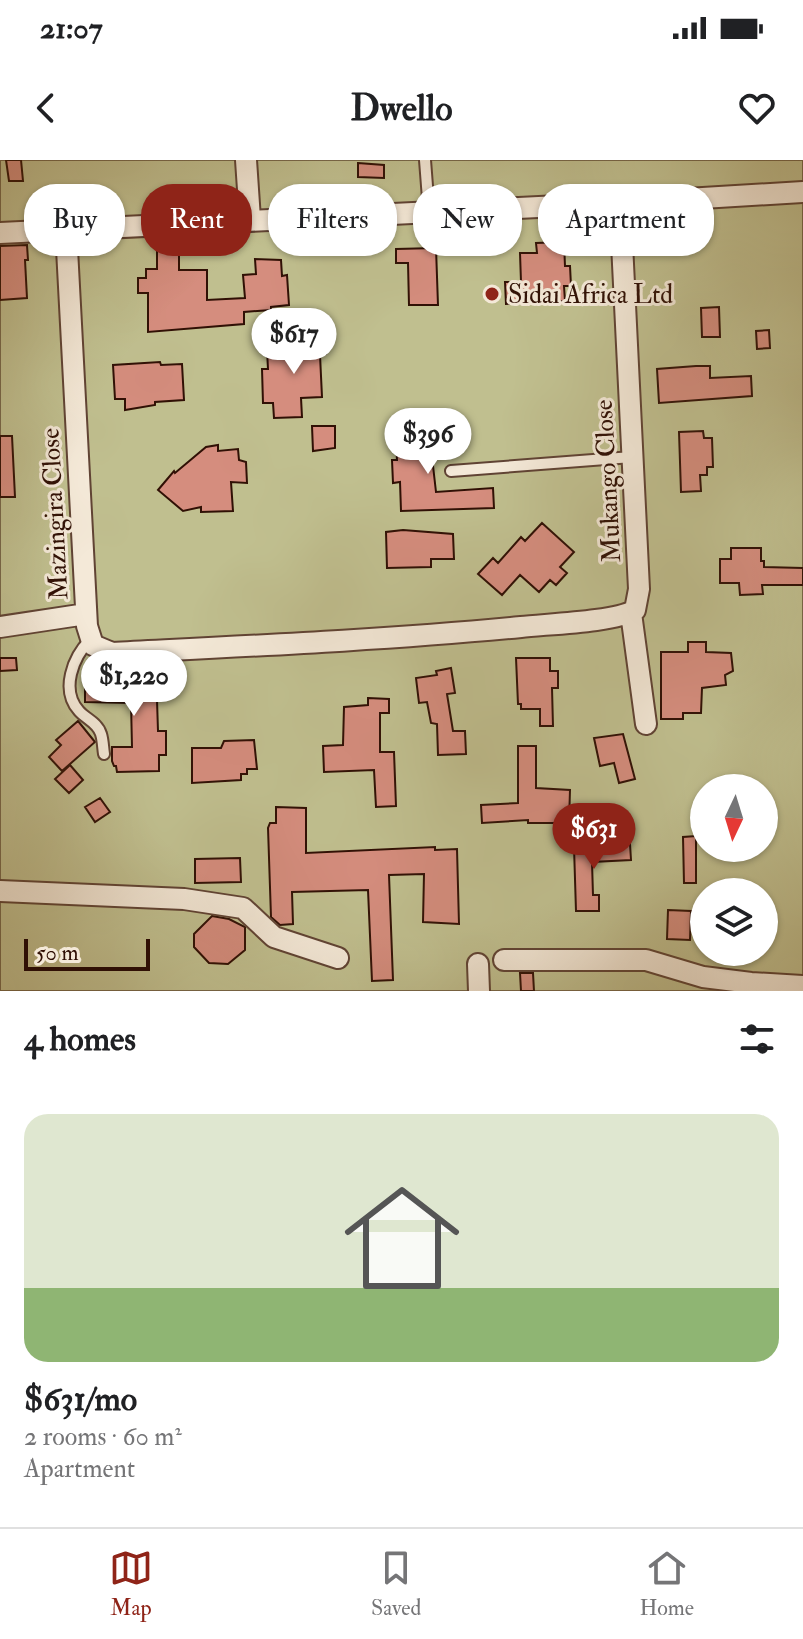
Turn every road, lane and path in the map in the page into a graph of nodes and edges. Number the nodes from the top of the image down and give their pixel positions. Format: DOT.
graph roads {
  1 [pos="246,160"];
  2 [pos="425,160"];
  3 [pos="248,184"];
  4 [pos="427,184"];
  5 [pos="803,192"];
  6 [pos="714,197"];
  7 [pos="413,213"];
  8 [pos="252,219"];
  9 [pos="24,232"];
  10 [pos="0,233"];
  11 [pos="67,256"];
  12 [pos="623,256"];
  13 [pos="632,457"];
  14 [pos="451,471"];
  15 [pos="631,613"];
  16 [pos="86,614"];
  17 [pos="0,627"];
  18 [pos="90,640"];
  19 [pos="646,724"];
  20 [pos="104,754"];
  21 [pos="0,891"];
  22 [pos="338,958"];
  23 [pos="504,960"];
  24 [pos="478,964"];
  25 [pos="803,986"];
  26 [pos="479,991"];
  1 -- 3 [label="street"];
  2 -- 4 [label="lane"];
  5 -- 6 [label="street"];
  7 -- 8 [label="street"];
  9 -- 10 [label="street"];
  11 -- 16 [label="street, Mazingira Close"];
  12 -- 13 [label="street, Mukango Close"];
  13 -- 14 [label="lane"];
  13 -- 15 [label="street, Mukango Close"];
  15 -- 18 [label="street"];
  15 -- 19 [label="street, Mukango Close"];
  16 -- 17 [label="street"];
  16 -- 18 [label="street, Mazingira Close"];
  18 -- 20 [label="lane"];
  21 -- 22 [label="street"];
  23 -- 25 [label="street"];
  24 -- 26 [label="street"];
}
